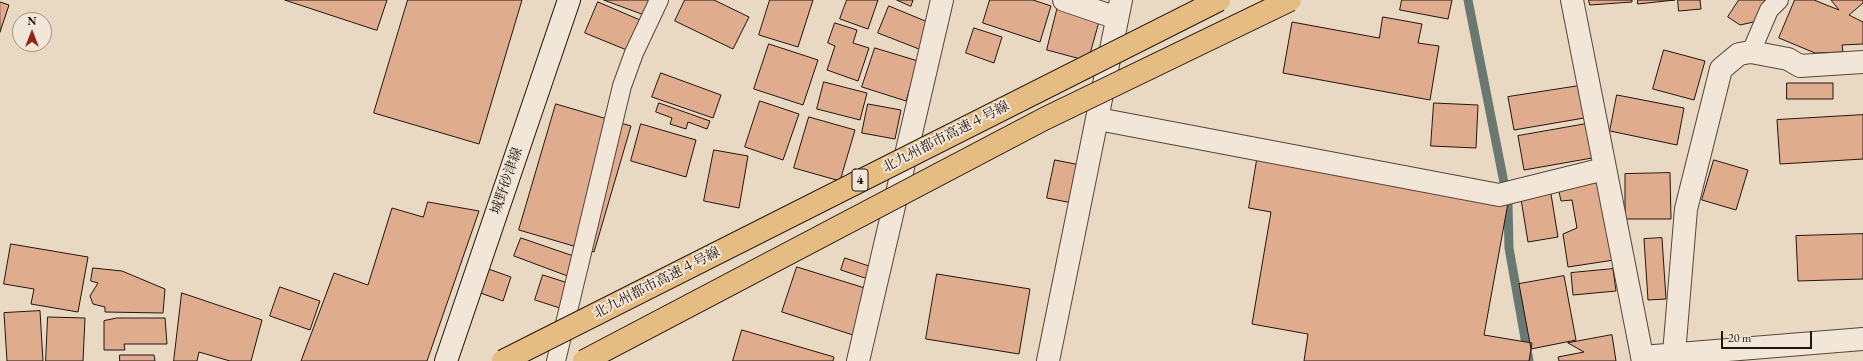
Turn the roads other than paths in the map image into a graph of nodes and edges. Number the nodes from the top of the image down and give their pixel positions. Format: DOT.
graph roads {
  1 [pos="569,0"];
  2 [pos="659,0"];
  3 [pos="942,0"];
  4 [pos="1064,0"];
  5 [pos="1218,0"];
  6 [pos="1290,0"];
  7 [pos="1572,0"];
  8 [pos="1779,0"];
  9 [pos="1119,9"];
  10 [pos="1751,52"];
  11 [pos="1863,62"];
  12 [pos="1098,119"];
  13 [pos="1604,169"];
  14 [pos="1863,339"];
  15 [pos="1674,354"];
  16 [pos="1642,359"];
  17 [pos="446,361"];
  18 [pos="503,361"];
  19 [pos="556,361"];
  20 [pos="584,361"];
  21 [pos="858,361"];
  22 [pos="1048,361"];
  1 -- 17 [label="street, 城野砂津線"];
  2 -- 19 [label="lane"];
  3 -- 21 [label="street"];
  4 -- 9 [label="street"];
  5 -- 18 [label="highway, 北九州都市高速４号線 / 4, bridge"];
  6 -- 20 [label="highway, 北九州都市高速４号線 / 4, bridge"];
  7 -- 13 [label="street"];
  8 -- 10 [label="lane"];
  9 -- 12 [label="street"];
  10 -- 11 [label="street"];
  10 -- 15 [label="street"];
  12 -- 13 [label="street"];
  12 -- 22 [label="street"];
  13 -- 16 [label="street"];
  14 -- 15 [label="street"];
  15 -- 16 [label="street"];
}
